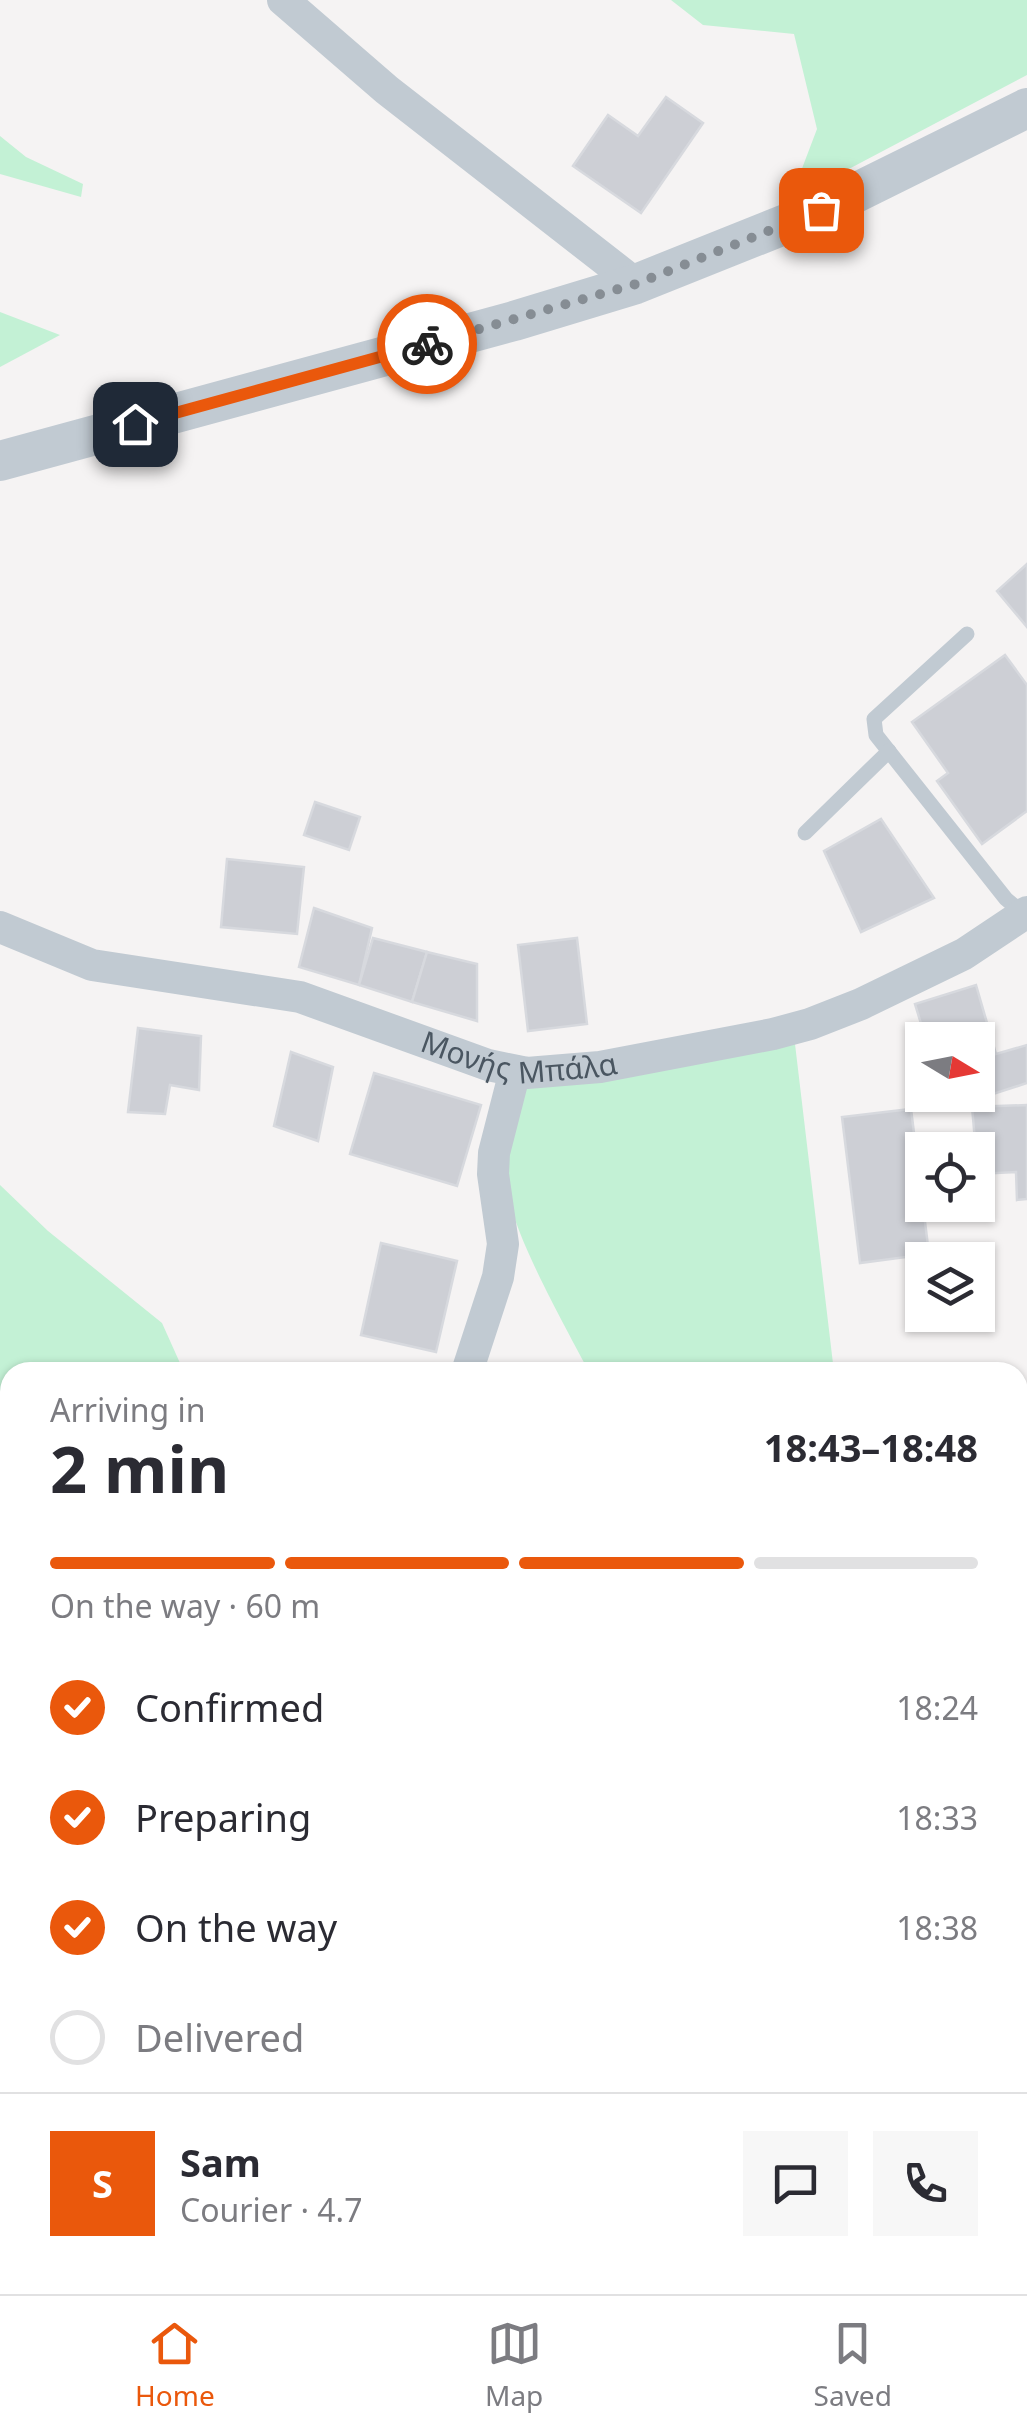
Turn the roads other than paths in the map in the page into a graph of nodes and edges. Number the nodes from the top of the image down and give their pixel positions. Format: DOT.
graph roads {
  1 [pos="283,0"];
  2 [pos="1027,108"];
  3 [pos="636,284"];
  4 [pos="0,462"];
  5 [pos="967,634"];
  6 [pos="888,752"];
  7 [pos="805,833"];
  8 [pos="1025,913"];
  9 [pos="0,927"];
  10 [pos="515,1072"];
  11 [pos="470,1362"];
  1 -- 3 [label="street"];
  2 -- 3 [label="street"];
  3 -- 4 [label="street"];
  5 -- 6 [label="lane"];
  6 -- 7 [label="lane"];
  6 -- 8 [label="lane"];
  8 -- 10 [label="street, Μονής Μπάλα"];
  9 -- 10 [label="street, Μονής Μπάλα"];
  10 -- 11 [label="street"];
}
